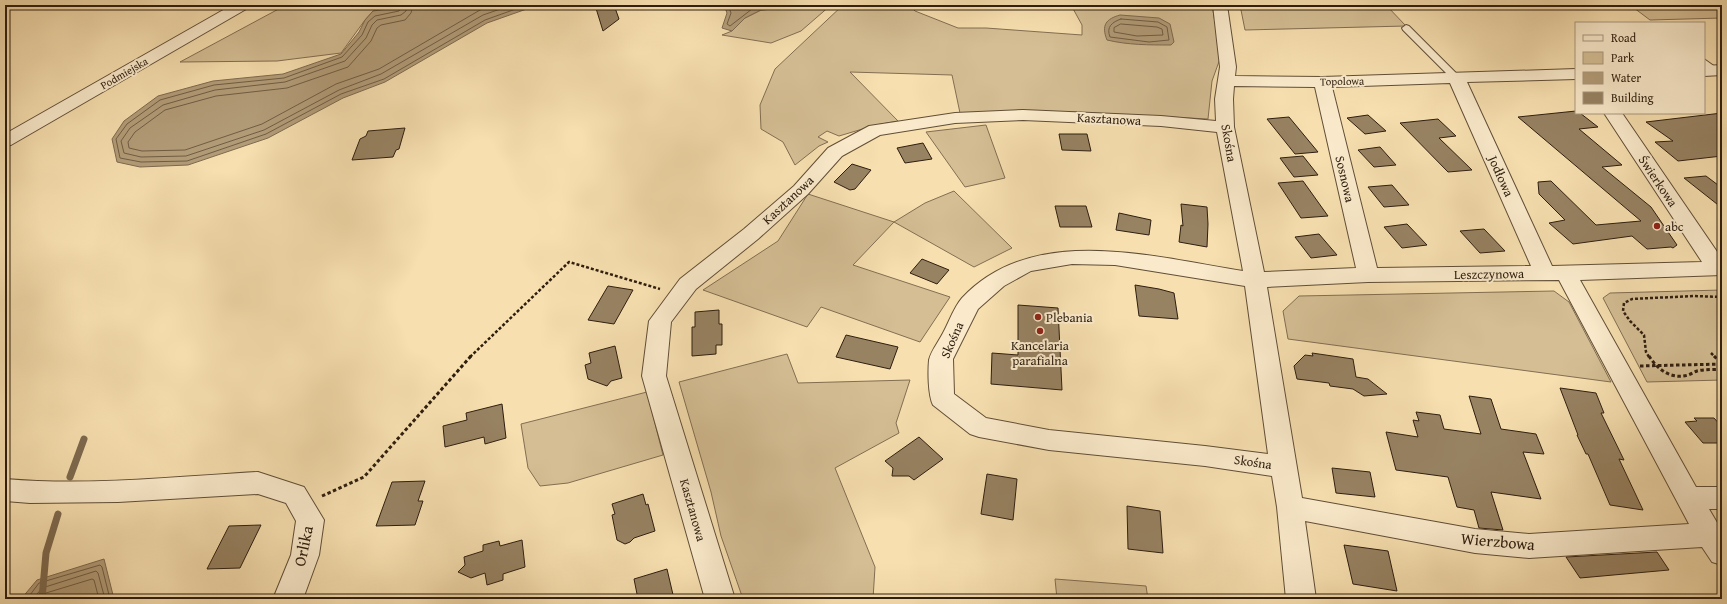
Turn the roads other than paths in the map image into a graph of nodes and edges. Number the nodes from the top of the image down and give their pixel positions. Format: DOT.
graph roads {
  1 [pos="243,5"];
  2 [pos="1220,5"];
  3 [pos="1406,28"];
  4 [pos="1575,74"];
  5 [pos="1458,79"];
  6 [pos="1227,81"];
  7 [pos="1322,82"];
  8 [pos="1614,114"];
  9 [pos="1226,128"];
  10 [pos="5,141"];
  11 [pos="1719,268"];
  12 [pos="1556,273"];
  13 [pos="1368,275"];
  14 [pos="1255,280"];
  15 [pos="1283,466"];
  16 [pos="5,490"];
  17 [pos="1689,498"];
  18 [pos="1722,498"];
  19 [pos="1290,507"];
  20 [pos="1715,544"];
  21 [pos="288,599"];
  22 [pos="720,599"];
  23 [pos="1302,599"];
  1 -- 10 [label="street, Podmiejska"];
  2 -- 6 [label="street, Skośna"];
  3 -- 5 [label="lane"];
  4 -- 5 [label="street, Topolowa"];
  5 -- 7 [label="street, Topolowa"];
  5 -- 12 [label="street, Jodłowa"];
  6 -- 7 [label="street, Topolowa"];
  6 -- 9 [label="street, Skośna"];
  7 -- 13 [label="street, Sosnowa"];
  8 -- 11 [label="street, Świerkowa"];
  9 -- 14 [label="street, Skośna"];
  9 -- 22 [label="street, Kasztanowa"];
  11 -- 12 [label="street, Leszczynowa"];
  12 -- 13 [label="street, Leszczynowa"];
  12 -- 17 [label="street, Wierzbowa"];
  13 -- 14 [label="street, Leszczynowa"];
  14 -- 15 [label="street, Skośna"];
  14 -- 15 [label="street, Skośna"];
  15 -- 19 [label="street, Skośna"];
  16 -- 21 [label="street, Orlika"];
  17 -- 18 [label="street"];
  17 -- 20 [label="street, Wierzbowa"];
  19 -- 20 [label="street, Wierzbowa"];
  19 -- 23 [label="street, Skośna"];
}
